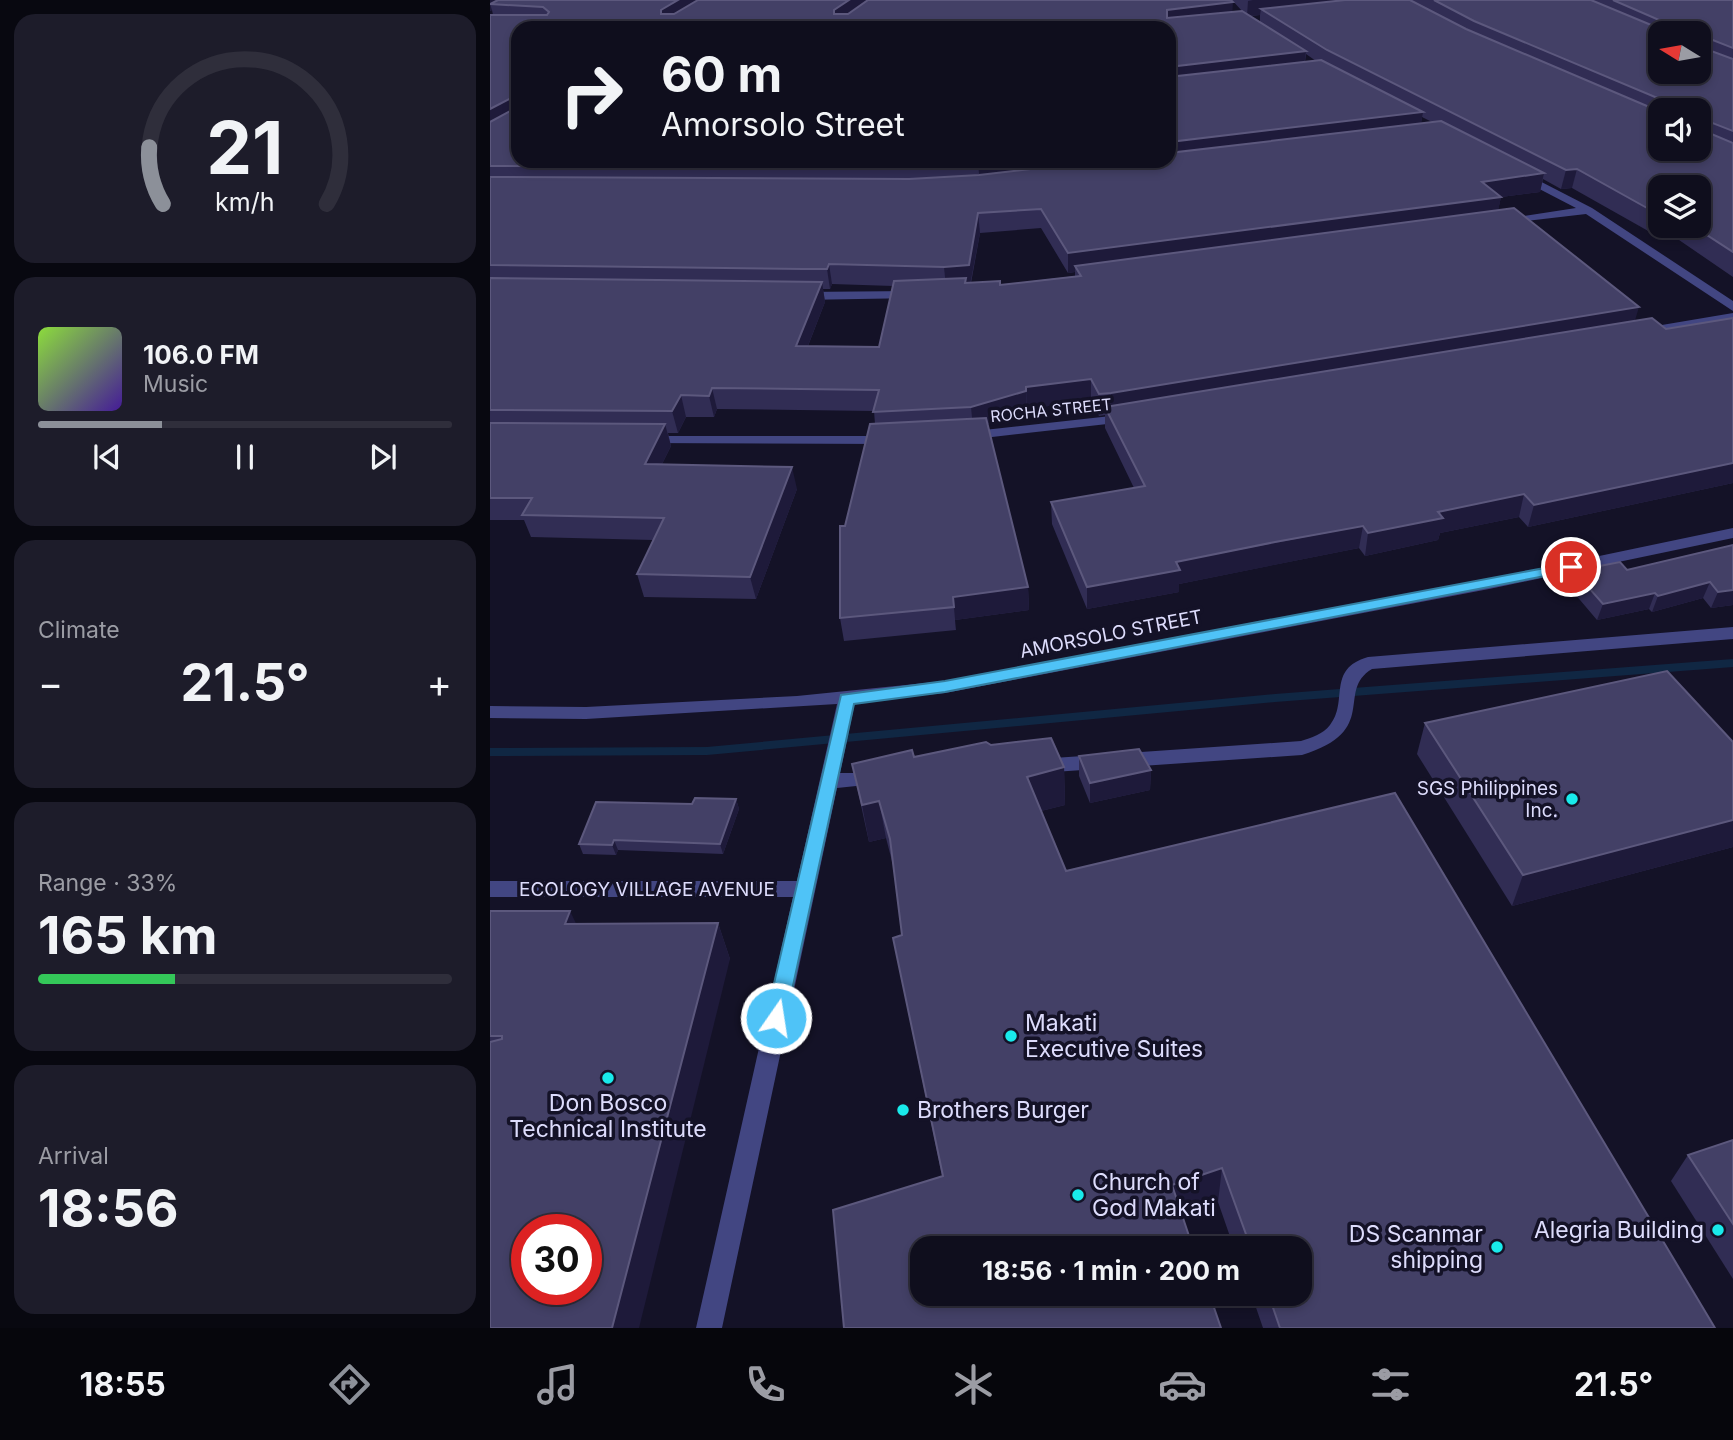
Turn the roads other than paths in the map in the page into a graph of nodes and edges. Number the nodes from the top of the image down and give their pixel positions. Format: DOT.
graph roads {
  1 [pos="1508,168"];
  2 [pos="1588,210"];
  3 [pos="1493,223"];
  4 [pos="922,295"];
  5 [pos="793,296"];
  6 [pos="1733,307"];
  7 [pos="1733,317"];
  8 [pos="1623,336"];
  9 [pos="1149,415"];
  10 [pos="946,437"];
  11 [pos="906,439"];
  12 [pos="626,440"];
  13 [pos="1733,533"];
  14 [pos="1733,633"];
  15 [pos="847,699"];
  16 [pos="490,712"];
  17 [pos="1025,767"];
  18 [pos="900,776"];
  19 [pos="828,781"];
  20 [pos="490,889"];
  21 [pos="804,889"];
  22 [pos="709,1328"];
  1 -- 2 [label="street"];
  2 -- 3 [label="street"];
  2 -- 6 [label="street"];
  4 -- 5 [label="street"];
  7 -- 8 [label="street"];
  9 -- 10 [label="street, ROCHA STREET"];
  11 -- 12 [label="street"];
  13 -- 15 [label="street, AMORSOLO STREET"];
  14 -- 17 [label="street"];
  15 -- 16 [label="street, AMORSOLO STREET"];
  15 -- 19 [label="street"];
  18 -- 19 [label="street"];
  19 -- 21 [label="street"];
  20 -- 21 [label="street, ECOLOGY VILLAGE AVENUE"];
  21 -- 22 [label="street"];
}
